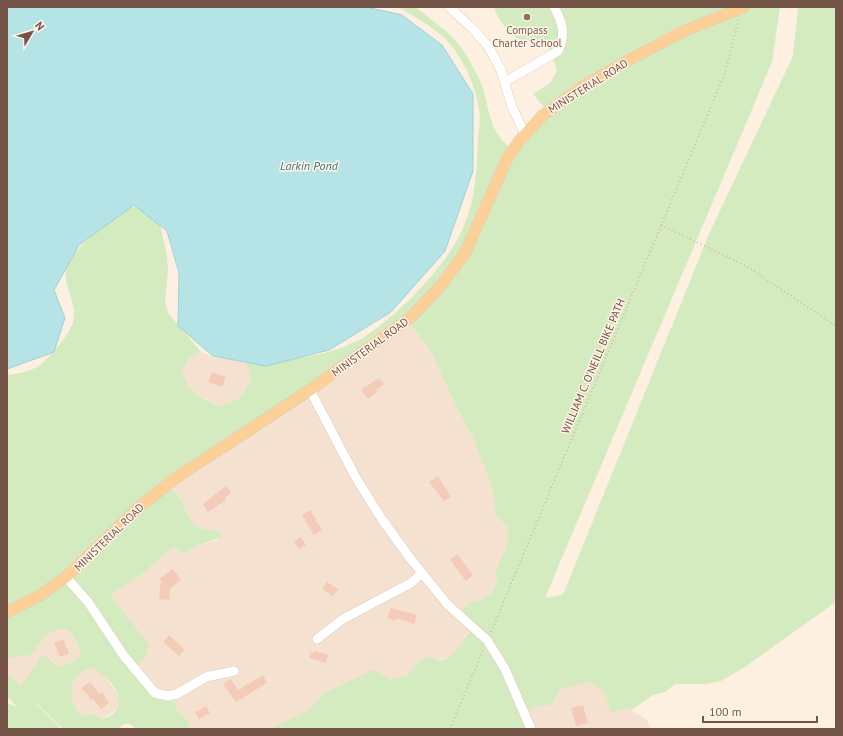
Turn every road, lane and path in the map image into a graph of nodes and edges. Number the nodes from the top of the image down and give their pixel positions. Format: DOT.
graph roads {
  1 [pos="449,7"];
  2 [pos="554,7"];
  3 [pos="743,7"];
  4 [pos="505,82"];
  5 [pos="525,134"];
  6 [pos="660,225"];
  7 [pos="836,326"];
  8 [pos="310,390"];
  9 [pos="422,573"];
  10 [pos="66,577"];
  11 [pos="7,612"];
  12 [pos="317,639"];
  13 [pos="487,640"];
  14 [pos="234,671"];
  15 [pos="450,729"];
  16 [pos="532,729"];
  1 -- 4 [label="street"];
  2 -- 4 [label="street"];
  3 -- 5 [label="main road, MINISTERIAL ROAD"];
  3 -- 6 [label="path, WILLIAM C. O'NEILL BIKE PATH"];
  4 -- 5 [label="street"];
  5 -- 8 [label="main road, MINISTERIAL ROAD"];
  6 -- 7 [label="path"];
  6 -- 13 [label="path, WILLIAM C. O'NEILL BIKE PATH"];
  8 -- 9 [label="street"];
  8 -- 10 [label="main road, MINISTERIAL ROAD"];
  9 -- 12 [label="street"];
  9 -- 13 [label="street"];
  10 -- 11 [label="main road, MINISTERIAL ROAD"];
  10 -- 14 [label="street"];
  13 -- 15 [label="path, WILLIAM C. O'NEILL BIKE PATH"];
  13 -- 16 [label="street"];
}
